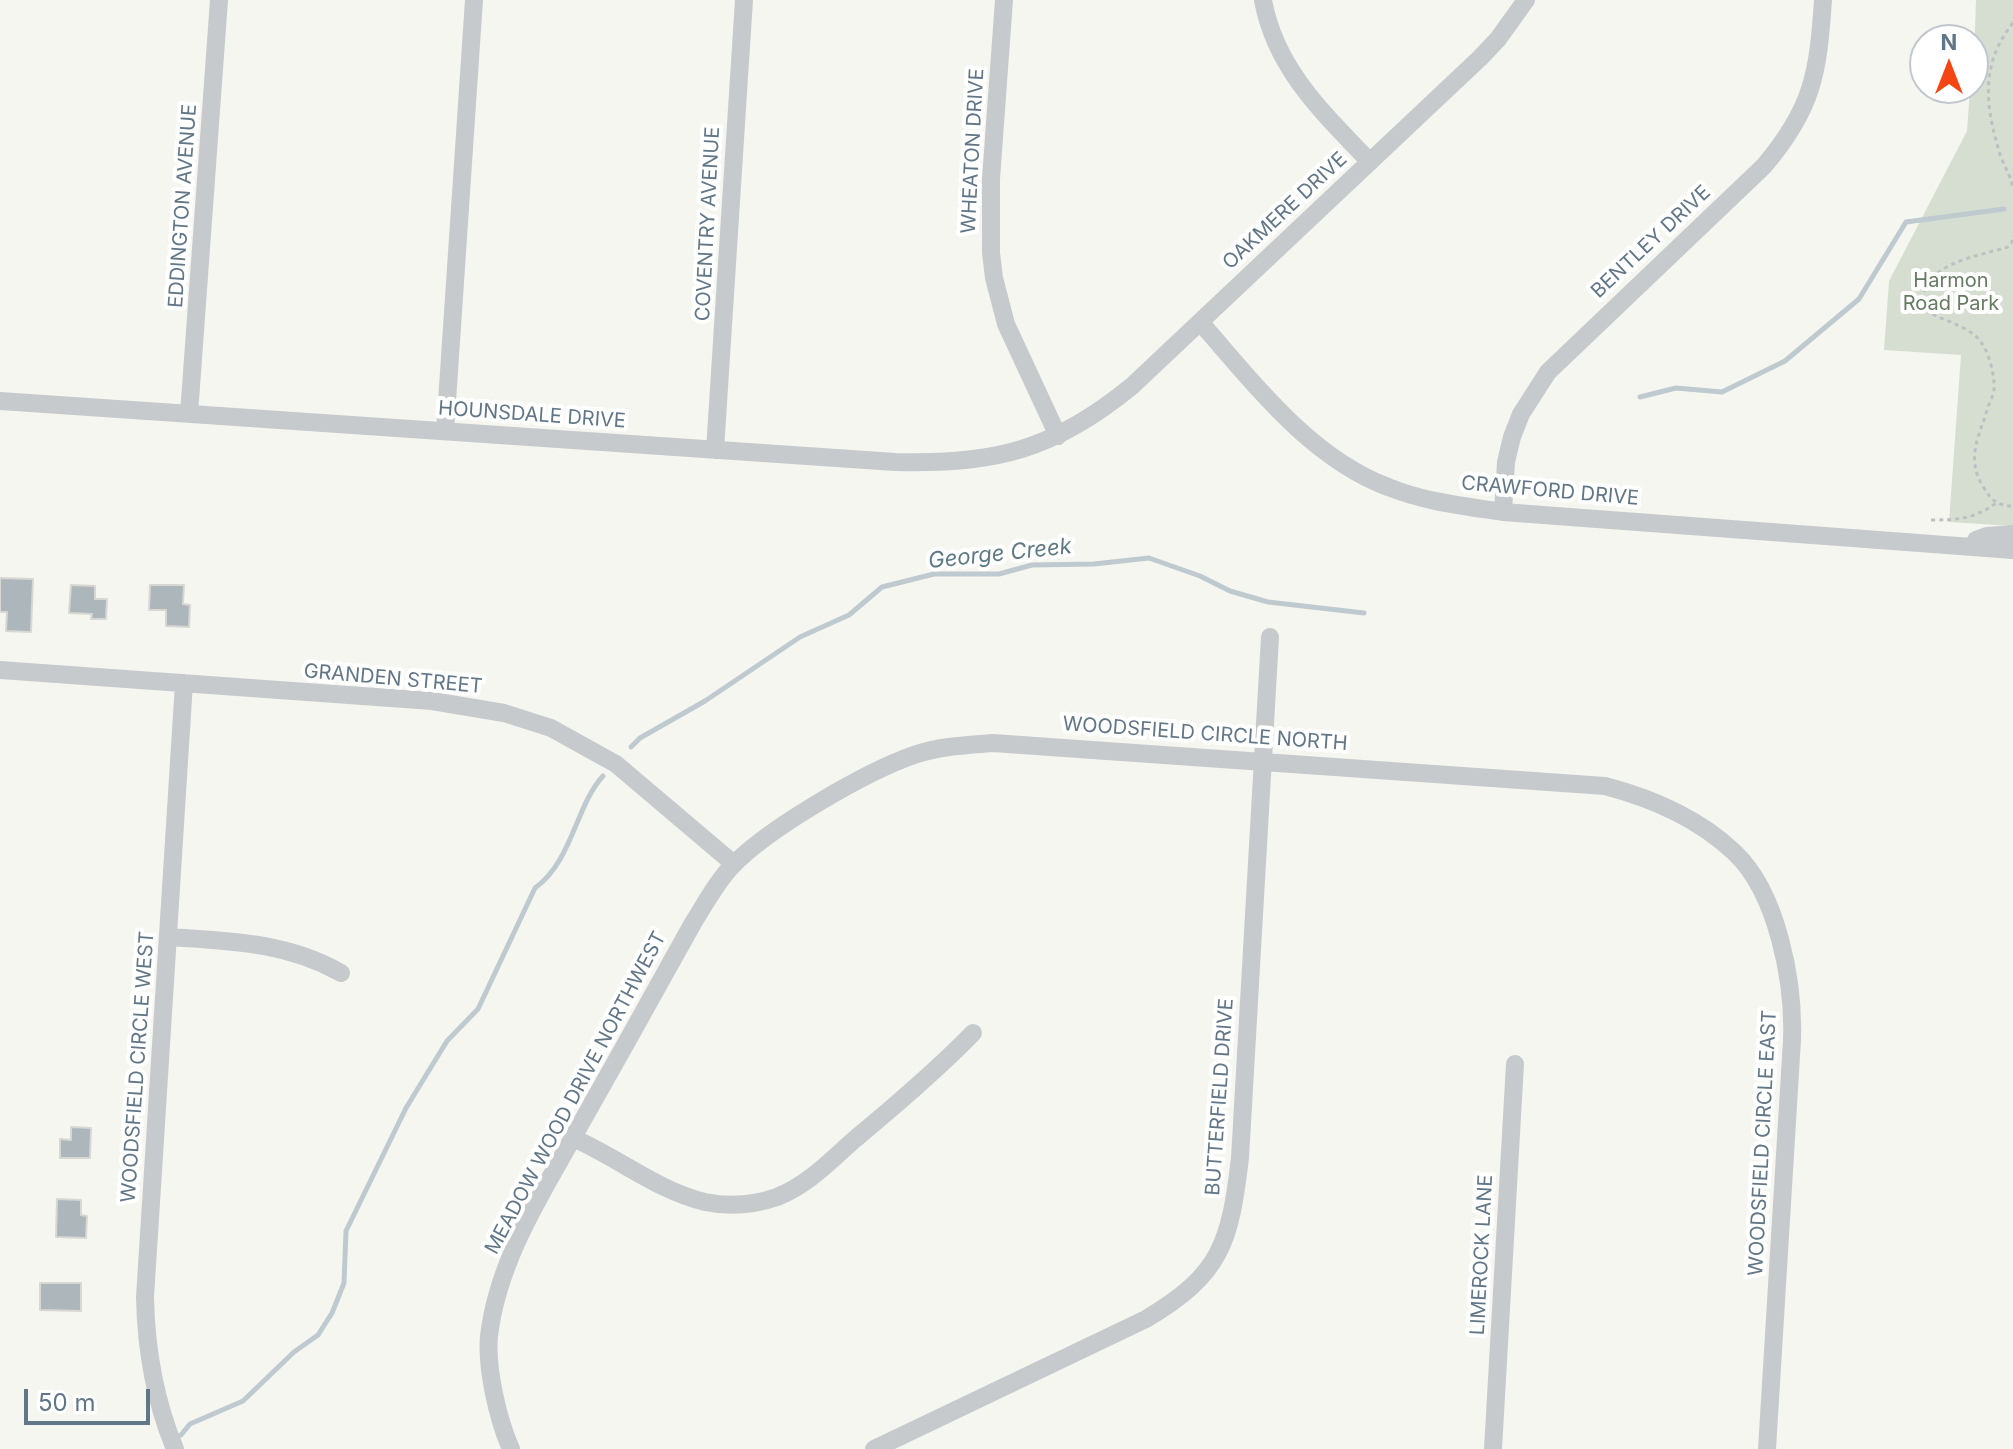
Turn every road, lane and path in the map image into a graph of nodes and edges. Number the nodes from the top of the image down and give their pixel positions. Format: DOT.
graph roads {
  1 [pos="219,0"];
  2 [pos="474,0"];
  3 [pos="744,0"];
  4 [pos="1004,0"];
  5 [pos="1263,0"];
  6 [pos="1526,0"];
  7 [pos="1823,0"];
  8 [pos="2013,23"];
  9 [pos="1370,162"];
  10 [pos="2011,173"];
  11 [pos="2013,189"];
  12 [pos="2013,240"];
  13 [pos="1200,322"];
  14 [pos="0,401"];
  15 [pos="189,414"];
  16 [pos="445,431"];
  17 [pos="1058,436"];
  18 [pos="715,450"];
  19 [pos="1996,503"];
  20 [pos="2013,506"];
  21 [pos="1503,512"];
  22 [pos="1931,520"];
  23 [pos="2013,534"];
  24 [pos="1962,545"];
  25 [pos="2013,550"];
  26 [pos="1270,637"];
  27 [pos="0,670"];
  28 [pos="184,683"];
  29 [pos="1265,760"];
  30 [pos="1696,824"];
  31 [pos="734,864"];
  32 [pos="169,937"];
  33 [pos="341,973"];
  34 [pos="973,1033"];
  35 [pos="1515,1064"];
  36 [pos="573,1138"];
  37 [pos="175,1449"];
  38 [pos="511,1449"];
  39 [pos="874,1449"];
  40 [pos="1493,1449"];
  41 [pos="1767,1449"];
  1 -- 15 [label="street, EDDINGTON AVENUE"];
  2 -- 16 [label="street"];
  3 -- 18 [label="street, COVENTRY AVENUE"];
  4 -- 17 [label="street, WHEATON DRIVE"];
  5 -- 9 [label="street"];
  6 -- 9 [label="street, OAKMERE DRIVE"];
  7 -- 21 [label="street, BENTLEY DRIVE"];
  8 -- 10 [label="path"];
  9 -- 13 [label="street, OAKMERE DRIVE"];
  10 -- 11 [label="path"];
  12 -- 19 [label="path"];
  13 -- 17 [label="street, OAKMERE DRIVE"];
  13 -- 21 [label="street, CRAWFORD DRIVE"];
  14 -- 15 [label="street, HOUNSDALE DRIVE"];
  15 -- 16 [label="street, HOUNSDALE DRIVE"];
  16 -- 18 [label="street, HOUNSDALE DRIVE"];
  17 -- 18 [label="street, HOUNSDALE DRIVE"];
  19 -- 20 [label="path"];
  19 -- 22 [label="path"];
  21 -- 24 [label="street, CRAWFORD DRIVE"];
  23 -- 24 [label="street, CRAWFORD DRIVE"];
  24 -- 25 [label="street, CRAWFORD DRIVE"];
  26 -- 29 [label="street, BUTTERFIELD DRIVE"];
  27 -- 28 [label="street, GRANDEN STREET"];
  28 -- 31 [label="street, GRANDEN STREET"];
  28 -- 32 [label="street, WOODSFIELD CIRCLE WEST"];
  29 -- 30 [label="street, WOODSFIELD CIRCLE NORTH"];
  29 -- 31 [label="street, WOODSFIELD CIRCLE NORTH"];
  29 -- 39 [label="street, BUTTERFIELD DRIVE"];
  30 -- 41 [label="street, WOODSFIELD CIRCLE EAST"];
  31 -- 36 [label="street, MEADOW WOOD DRIVE NORTHWEST"];
  32 -- 33 [label="street"];
  32 -- 37 [label="street, WOODSFIELD CIRCLE WEST"];
  34 -- 36 [label="street"];
  35 -- 40 [label="street, LIMEROCK LANE"];
  36 -- 38 [label="street, MEADOW WOOD DRIVE NORTHWEST"];
}
